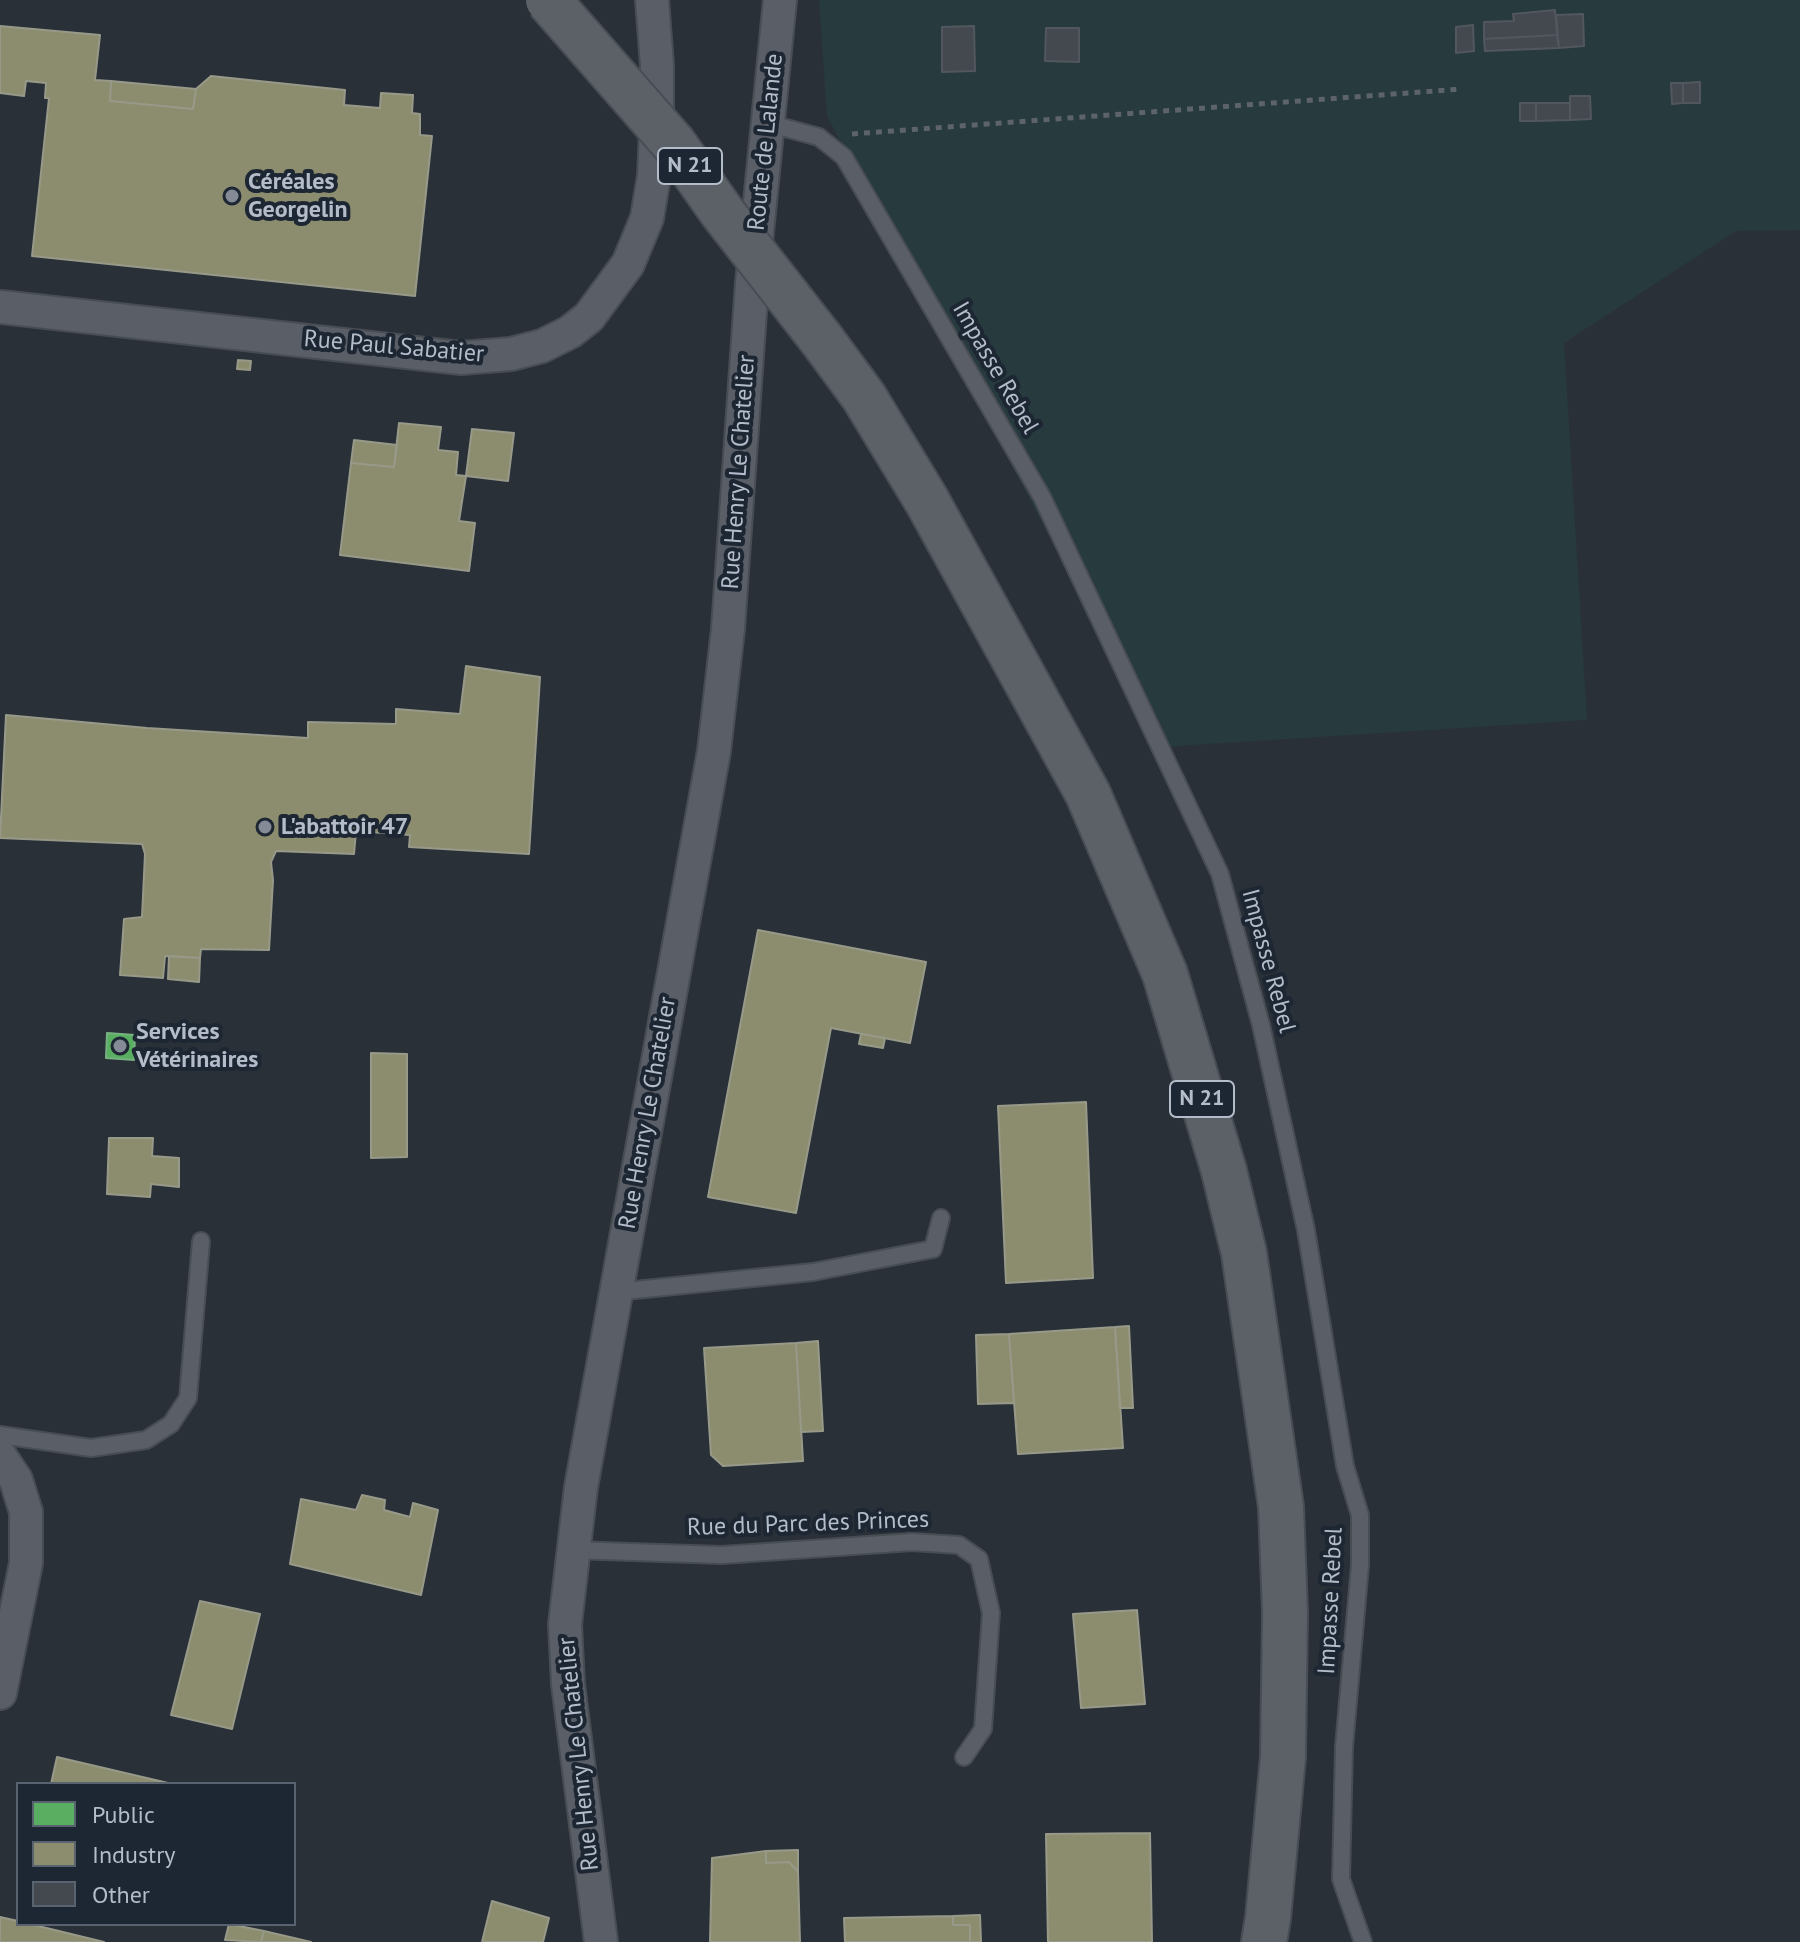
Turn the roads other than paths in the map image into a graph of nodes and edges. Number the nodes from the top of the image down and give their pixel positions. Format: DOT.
graph roads {
  1 [pos="548,0"];
  2 [pos="652,0"];
  3 [pos="780,0"];
  4 [pos="767,123"];
  5 [pos="752,283"];
  6 [pos="0,307"];
  7 [pos="941,1218"];
  8 [pos="201,1241"];
  9 [pos="615,1292"];
  10 [pos="0,1435"];
  11 [pos="0,1456"];
  12 [pos="572,1550"];
  13 [pos="0,1693"];
  14 [pos="964,1757"];
  15 [pos="601,1942"];
  16 [pos="1264,1942"];
  17 [pos="1363,1942"];
  1 -- 16 [label="main road, N 21, bridge"];
  2 -- 6 [label="street, Rue Paul Sabatier"];
  3 -- 4 [label="street, Route de Lalande"];
  4 -- 5 [label="street, Route de Lalande"];
  4 -- 17 [label="lane, Impasse Rebel"];
  5 -- 9 [label="street, Rue Henry Le Chatelier"];
  7 -- 9 [label="lane"];
  8 -- 10 [label="lane"];
  9 -- 12 [label="street, Rue Henry Le Chatelier"];
  11 -- 13 [label="street"];
  12 -- 14 [label="lane, Rue du Parc des Princes"];
  12 -- 15 [label="street, Rue Henry Le Chatelier"];
}
